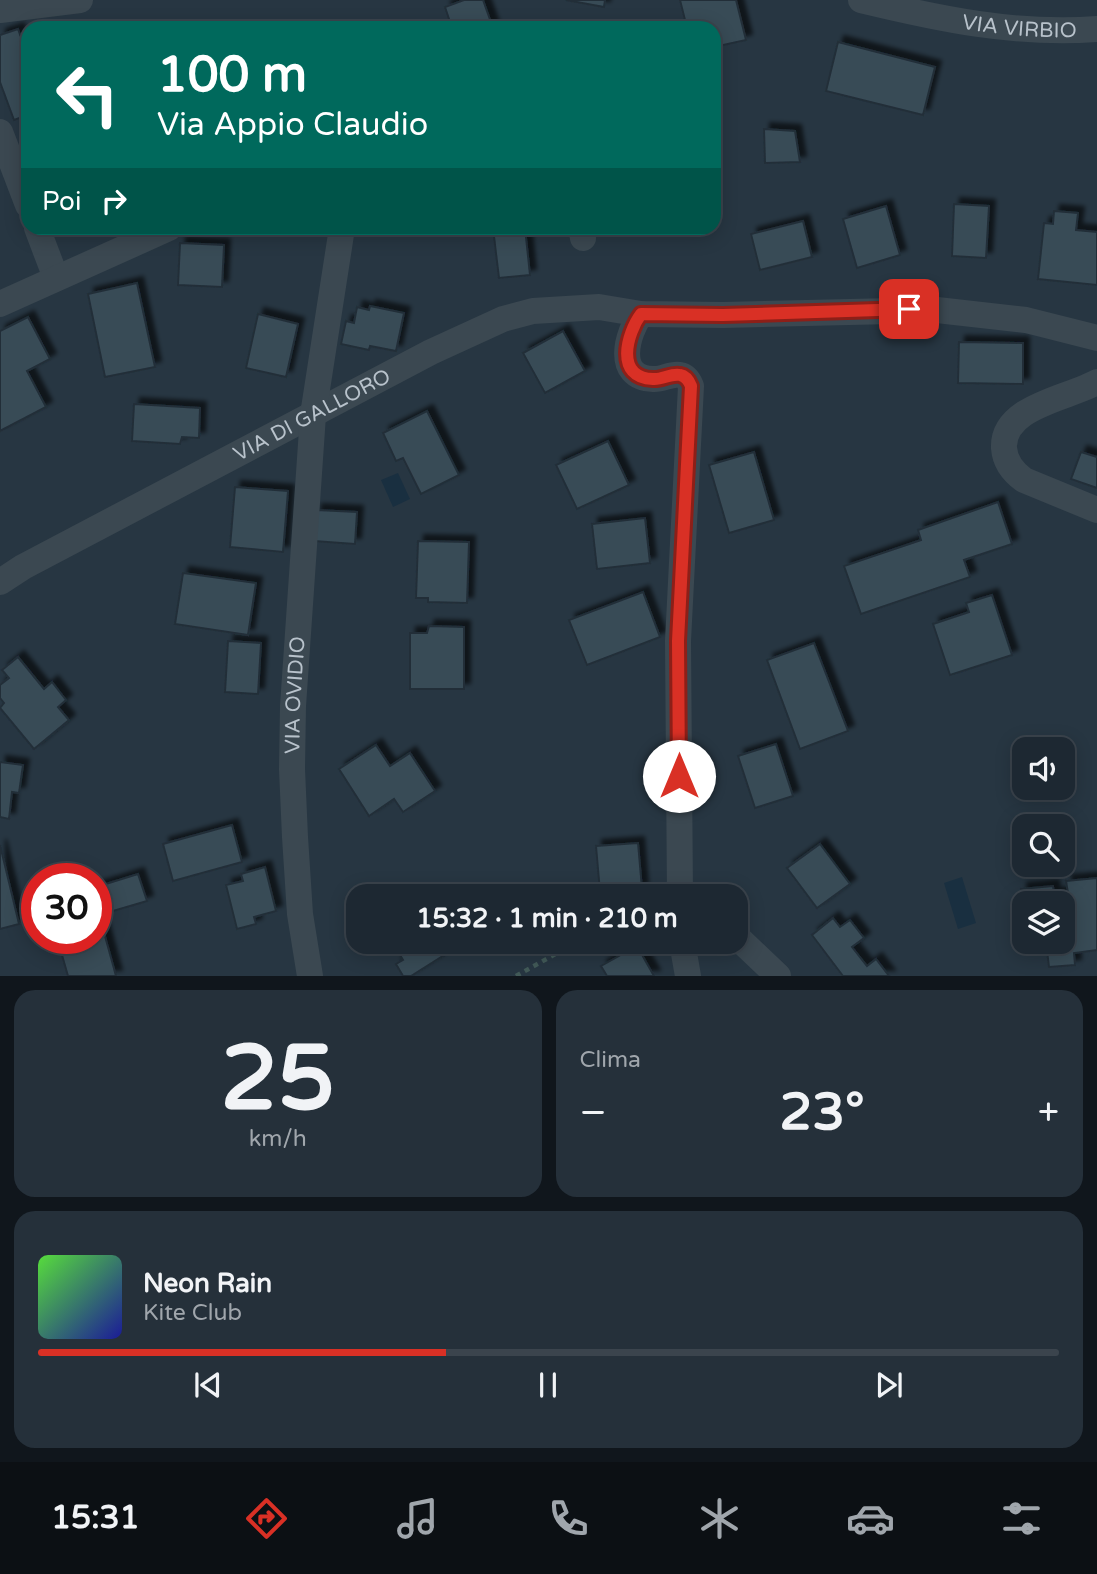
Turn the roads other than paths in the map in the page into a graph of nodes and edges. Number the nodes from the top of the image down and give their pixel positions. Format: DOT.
graph roads {
  1 [pos="80,0"];
  2 [pos="861,0"];
  3 [pos="0,10"];
  4 [pos="1097,29"];
  5 [pos="0,132"];
  6 [pos="21,187"];
  7 [pos="40,235"];
  8 [pos="153,235"];
  9 [pos="341,235"];
  10 [pos="56,278"];
  11 [pos="0,304"];
  12 [pos="641,314"];
  13 [pos="1097,338"];
  14 [pos="1097,382"];
  15 [pos="313,415"];
  16 [pos="1097,510"];
  17 [pos="0,582"];
  18 [pos="684,884"];
  19 [pos="748,947"];
  20 [pos="684,954"];
  21 [pos="310,975"];
  22 [pos="688,975"];
  23 [pos="778,975"];
  1 -- 3 [label="street"];
  2 -- 4 [label="street, VIA VIRBIO"];
  5 -- 6 [label="street"];
  7 -- 10 [label="street"];
  8 -- 10 [label="street"];
  9 -- 15 [label="street, VIA OVIDIO"];
  10 -- 11 [label="street"];
  12 -- 13 [label="street, VIA DI GALLORO"];
  12 -- 15 [label="street, VIA DI GALLORO"];
  12 -- 18 [label="street"];
  14 -- 16 [label="street"];
  15 -- 17 [label="street, VIA DI GALLORO"];
  15 -- 21 [label="street, VIA OVIDIO"];
  19 -- 23 [label="street"];
  20 -- 22 [label="street"];
}
